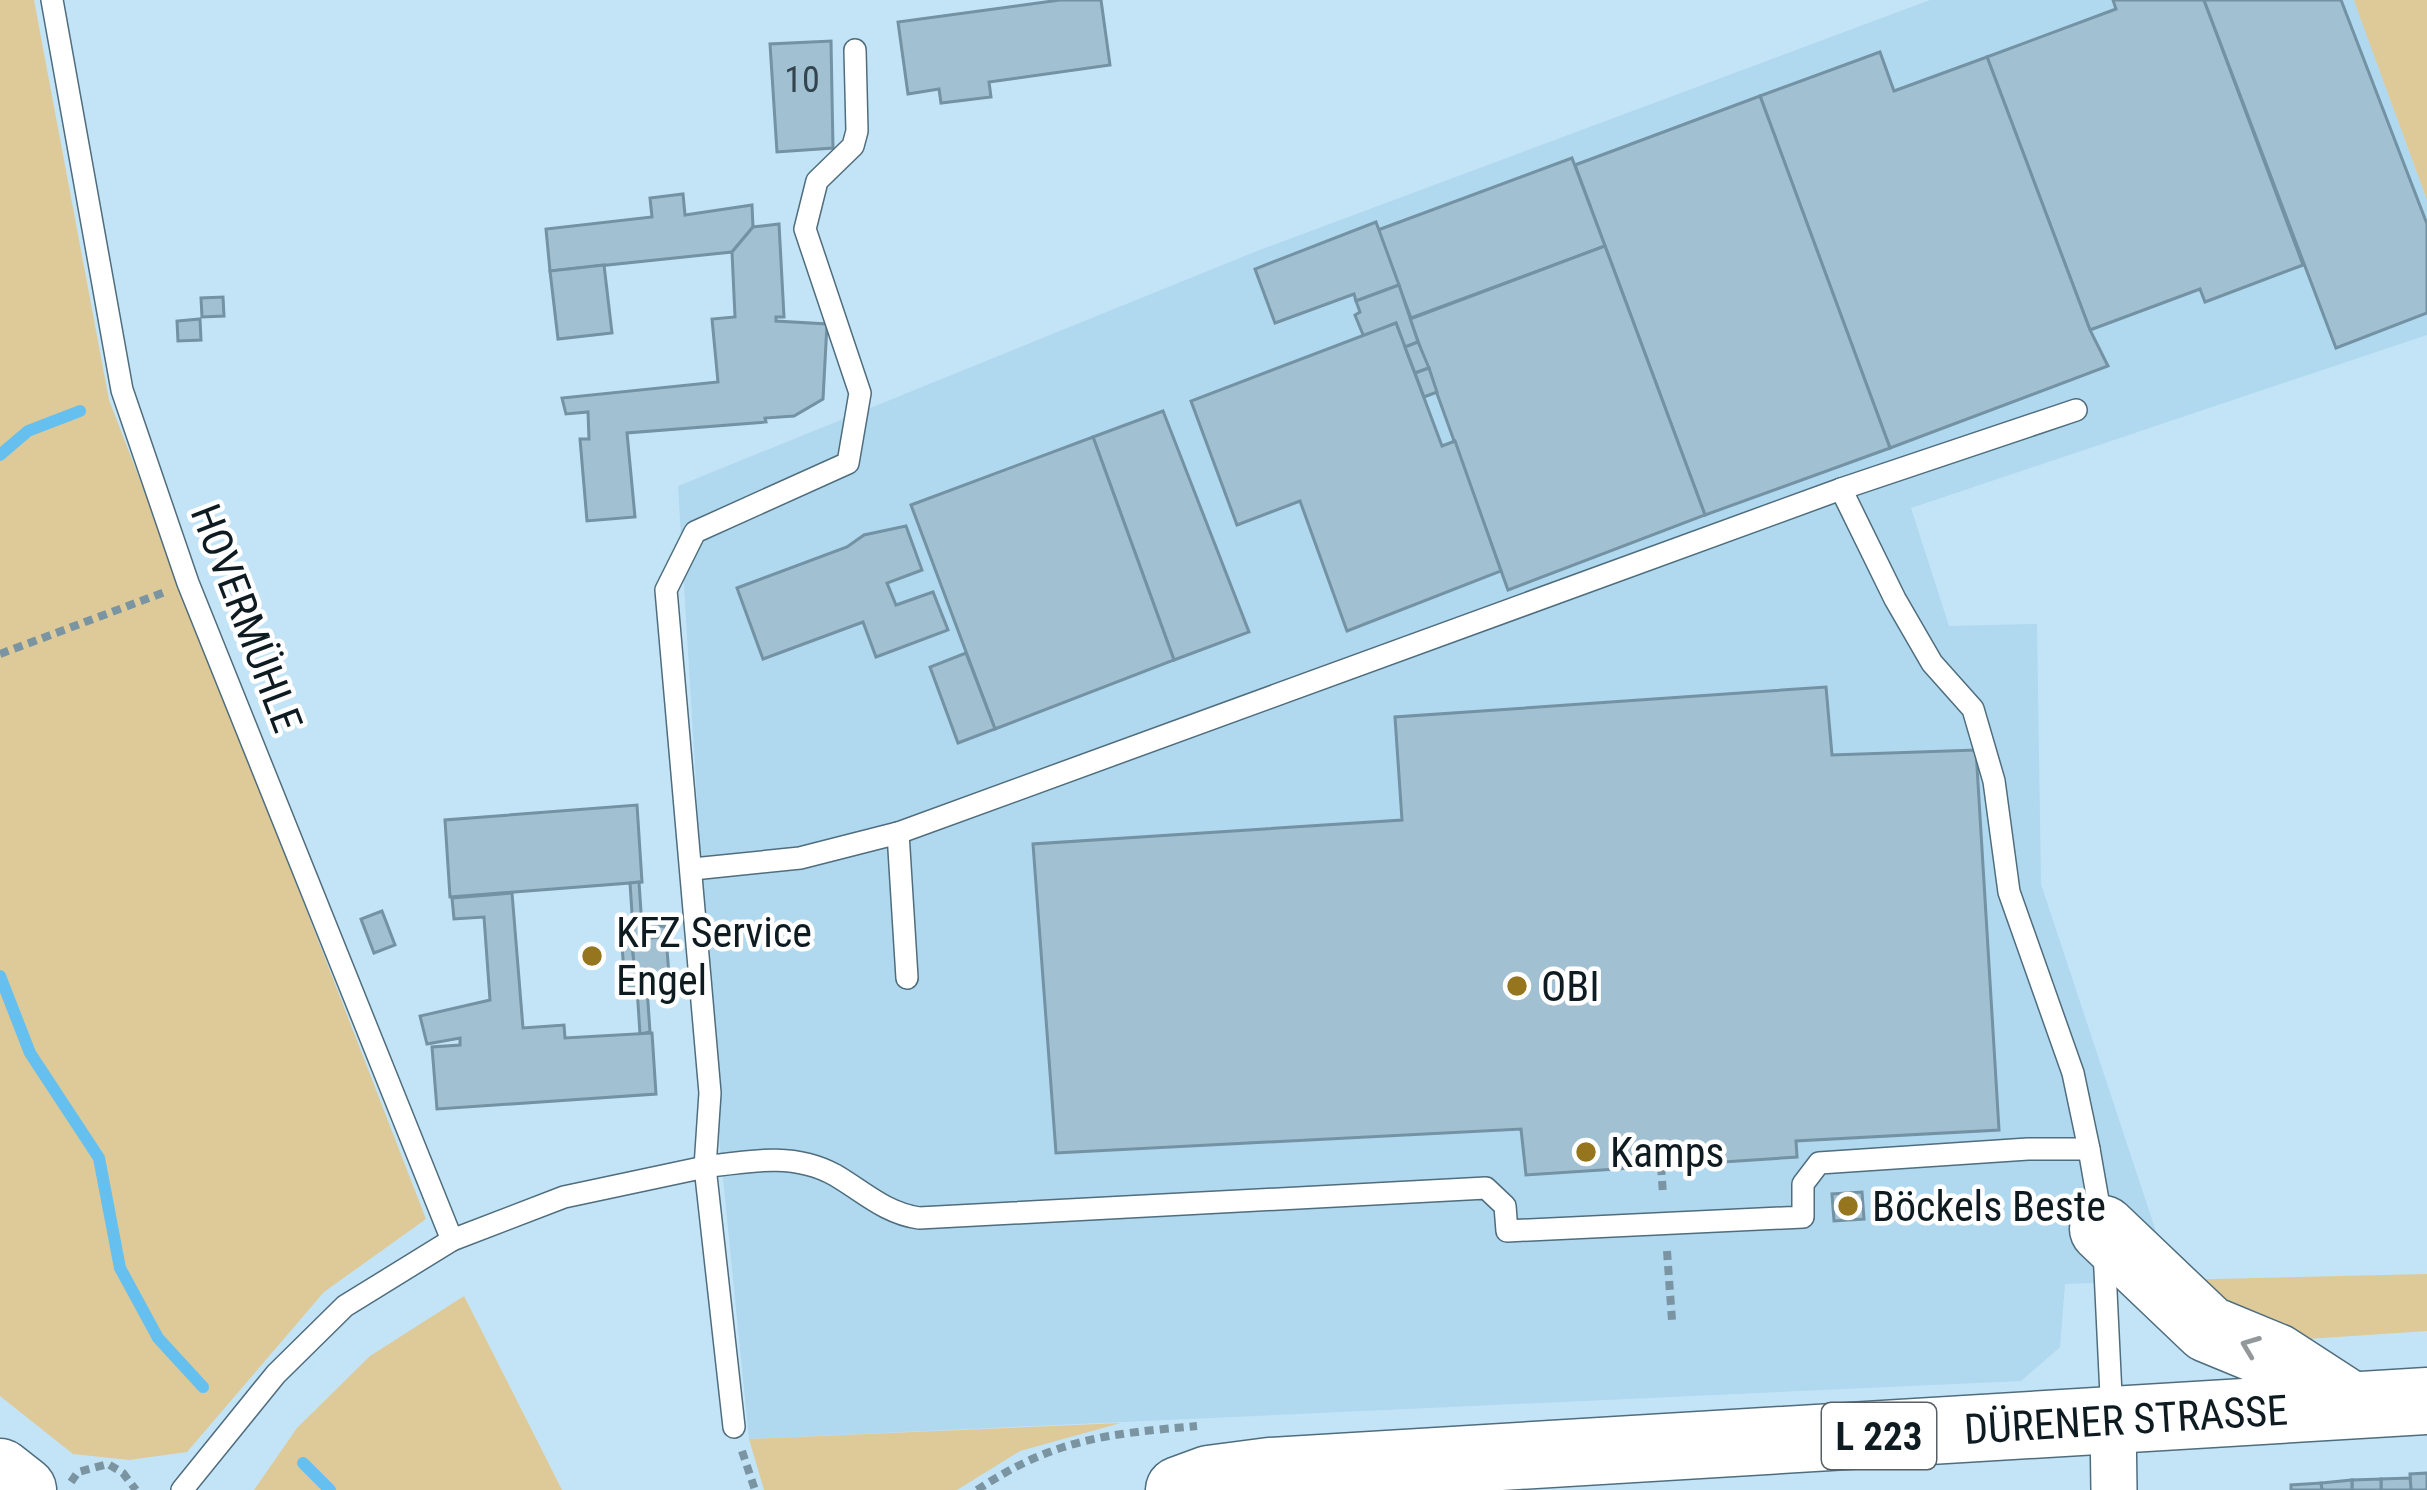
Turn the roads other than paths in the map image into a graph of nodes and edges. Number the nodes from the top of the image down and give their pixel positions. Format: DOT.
graph roads {
  1 [pos="52,0"];
  2 [pos="855,50"];
  3 [pos="2076,410"];
  4 [pos="1841,489"];
  5 [pos="898,833"];
  6 [pos="693,869"];
  7 [pos="907,978"];
  8 [pos="2090,1149"];
  9 [pos="705,1167"];
  10 [pos="2103,1229"];
  11 [pos="452,1240"];
  12 [pos="2427,1402"];
  13 [pos="2350,1405"];
  14 [pos="2113,1423"];
  15 [pos="734,1427"];
  16 [pos="0,1472"];
  17 [pos="22,1490"];
  18 [pos="182,1490"];
  19 [pos="1179,1490"];
  20 [pos="2114,1490"];
  1 -- 11 [label="lane, HOVERMÜHLE"];
  2 -- 6 [label="lane"];
  3 -- 4 [label="lane"];
  4 -- 5 [label="lane"];
  4 -- 8 [label="lane"];
  5 -- 6 [label="lane"];
  5 -- 7 [label="lane"];
  6 -- 9 [label="lane"];
  8 -- 9 [label="lane"];
  8 -- 10 [label="lane"];
  9 -- 11 [label="lane"];
  9 -- 15 [label="lane"];
  13 -- 10 [label="main road, one-way"];
  10 -- 14 [label="lane"];
  11 -- 18 [label="lane"];
  12 -- 13 [label="main road, DÜRENER STRASSE / L 223"];
  13 -- 14 [label="main road, DÜRENER STRASSE / L 223"];
  14 -- 19 [label="main road, DÜRENER STRASSE / L 223"];
  14 -- 20 [label="street"];
  16 -- 17 [label="main road"];
}
